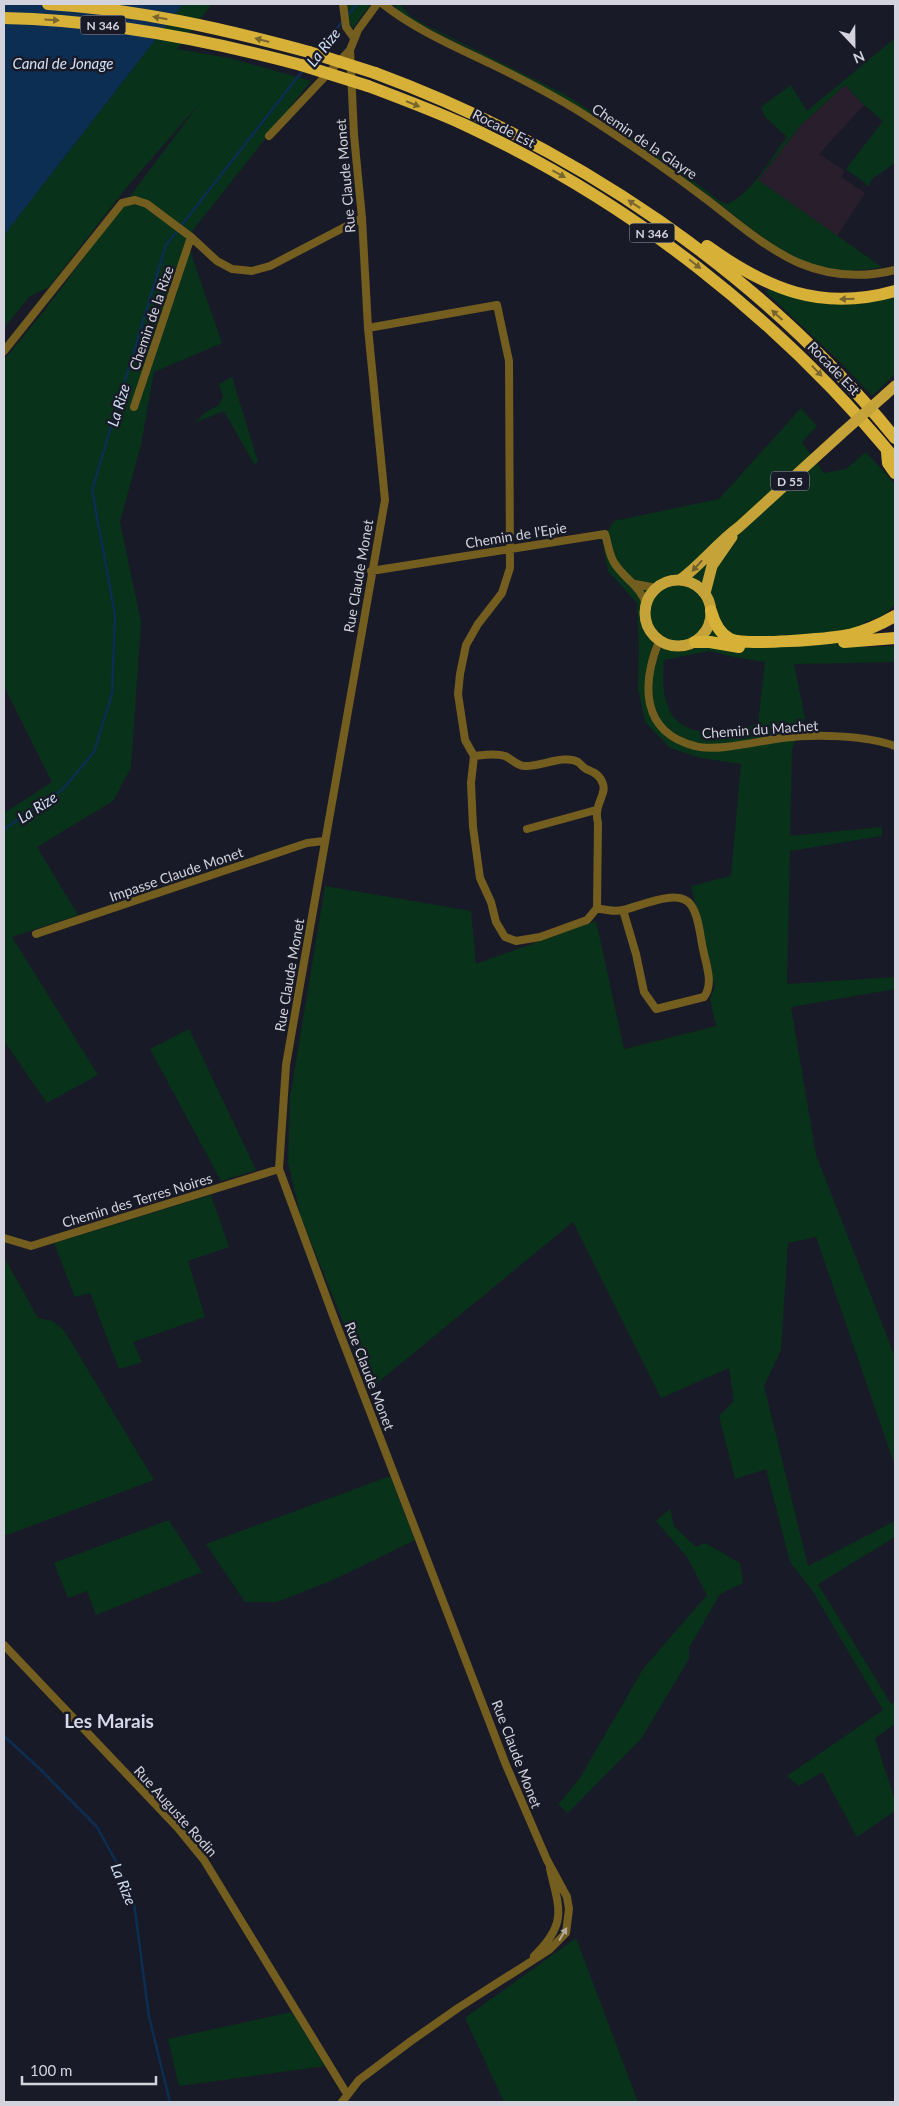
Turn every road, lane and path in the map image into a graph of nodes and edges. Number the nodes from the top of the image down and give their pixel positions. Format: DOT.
graph roads {
  1 [pos="48,4"];
  2 [pos="377,4"];
  3 [pos="383,4"];
  4 [pos="343,6"];
  5 [pos="4,18"];
  6 [pos="354,38"];
  7 [pos="350,50"];
  8 [pos="269,136"];
  9 [pos="362,218"];
  10 [pos="674,231"];
  11 [pos="189,235"];
  12 [pos="895,270"];
  13 [pos="895,291"];
  14 [pos="368,328"];
  15 [pos="4,351"];
  16 [pos="895,386"];
  17 [pos="134,407"];
  18 [pos="895,438"];
  19 [pos="887,449"];
  20 [pos="895,459"];
  21 [pos="895,473"];
  22 [pos="739,527"];
  23 [pos="511,548"];
  24 [pos="371,571"];
  25 [pos="680,580"];
  26 [pos="634,584"];
  27 [pos="656,588"];
  28 [pos="705,593"];
  29 [pos="646,604"];
  30 [pos="711,611"];
  31 [pos="895,616"];
  32 [pos="895,638"];
  33 [pos="660,641"];
  34 [pos="695,642"];
  35 [pos="895,746"];
  36 [pos="474,756"];
  37 [pos="596,810"];
  38 [pos="527,829"];
  39 [pos="324,841"];
  40 [pos="597,908"];
  41 [pos="623,910"];
  42 [pos="36,934"];
  43 [pos="278,1169"];
  44 [pos="4,1238"];
  45 [pos="4,1645"];
  46 [pos="347,2094"];
  47 [pos="342,2102"];
  10 -- 1 [label="highway, Rocade Est / N 346, one-way, bridge"];
  2 -- 6 [label="street"];
  3 -- 12 [label="street, Chemin de la Glayre"];
  4 -- 6 [label="street"];
  5 -- 19 [label="highway, Rocade Est / N 346, one-way, bridge"];
  6 -- 7 [label="street"];
  7 -- 8 [label="street"];
  7 -- 9 [label="street, Rue Claude Monet"];
  9 -- 11 [label="street"];
  9 -- 14 [label="street, Rue Claude Monet"];
  13 -- 10 [label="highway, one-way"];
  18 -- 10 [label="highway, Rocade Est / N 346, one-way"];
  11 -- 15 [label="street"];
  11 -- 17 [label="street, Chemin de la Rize"];
  14 -- 23 [label="street"];
  14 -- 24 [label="street, Rue Claude Monet"];
  16 -- 22 [label="main road, D 55, bridge"];
  19 -- 20 [label="highway, Rocade Est / N 346"];
  19 -- 21 [label="highway"];
  22 -- 25 [label="main road, D 55, one-way"];
  22 -- 28 [label="main road, D 55"];
  23 -- 24 [label="street, Chemin de l'Epie"];
  23 -- 26 [label="street, Chemin de l'Epie"];
  23 -- 36 [label="street"];
  24 -- 39 [label="street, Rue Claude Monet"];
  25 -- 27 [label="main road"];
  25 -- 28 [label="main road"];
  26 -- 27 [label="street"];
  26 -- 29 [label="street, Chemin de l'Epie"];
  27 -- 29 [label="main road"];
  28 -- 30 [label="main road"];
  29 -- 33 [label="main road"];
  30 -- 31 [label="highway"];
  30 -- 34 [label="main road"];
  32 -- 34 [label="highway"];
  33 -- 34 [label="main road"];
  33 -- 35 [label="street, Chemin du Machet"];
  36 -- 37 [label="street"];
  36 -- 40 [label="street"];
  37 -- 38 [label="street"];
  37 -- 40 [label="street"];
  39 -- 42 [label="street, Impasse Claude Monet"];
  39 -- 43 [label="street, Rue Claude Monet"];
  40 -- 41 [label="street"];
  41 -- 41 [label="street"];
  43 -- 44 [label="street, Chemin des Terres Noires"];
  43 -- 46 [label="street, Rue Claude Monet"];
  45 -- 46 [label="street, Rue Auguste Rodin"];
  46 -- 47 [label="street, Rue Claude Monet"];
}
